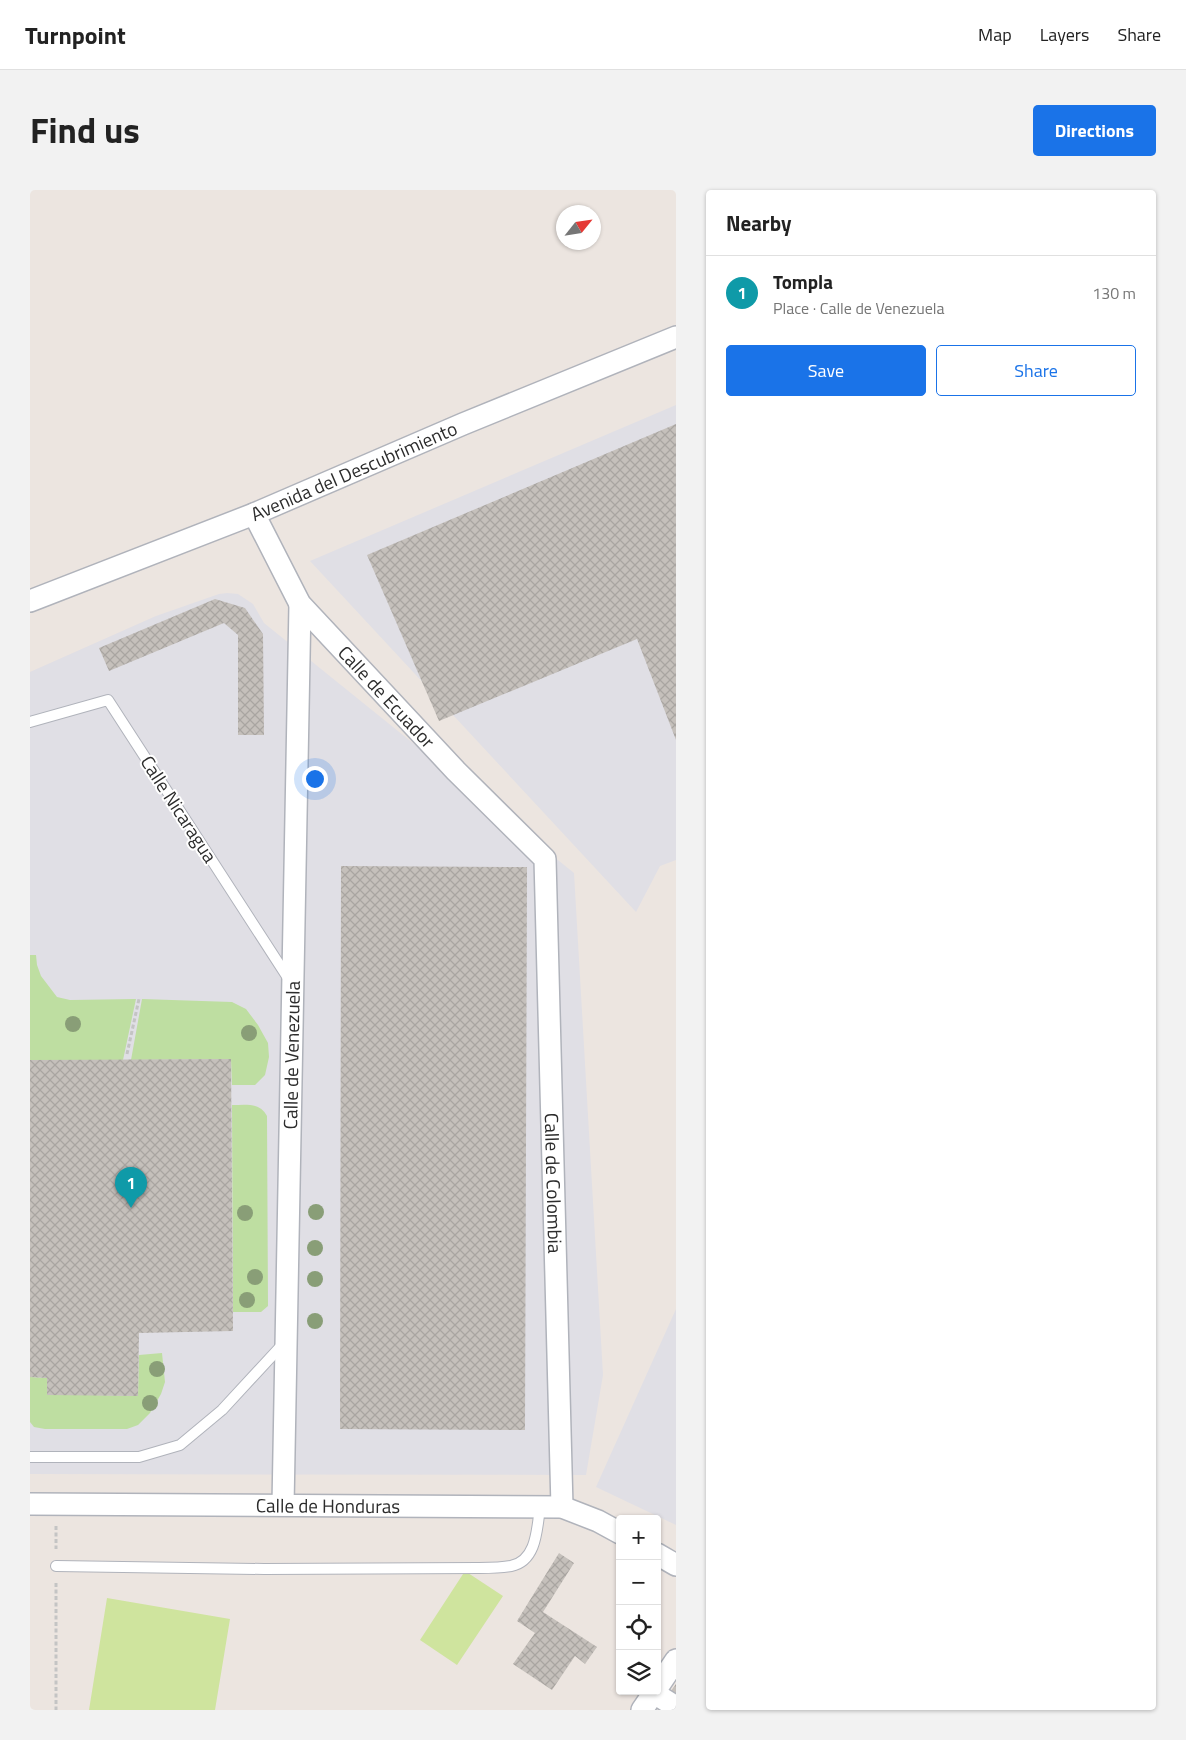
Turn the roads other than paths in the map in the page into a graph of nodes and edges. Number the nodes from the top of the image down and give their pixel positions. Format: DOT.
graph roads {
  1 [pos="676,337"];
  2 [pos="254,514"];
  3 [pos="30,601"];
  4 [pos="300,604"];
  5 [pos="30,722"];
  6 [pos="545,859"];
  7 [pos="293,987"];
  8 [pos="286,1341"];
  9 [pos="30,1456"];
  10 [pos="30,1504"];
  11 [pos="283,1505"];
  12 [pos="540,1506"];
  13 [pos="562,1507"];
  14 [pos="616,1531"];
  15 [pos="661,1556"];
  16 [pos="676,1565"];
  17 [pos="56,1566"];
  18 [pos="676,1660"];
  19 [pos="652,1696"];
  20 [pos="676,1707"];
  1 -- 2 [label="street, Avenida del Descubrimiento"];
  2 -- 3 [label="street, Avenida del Descubrimiento"];
  2 -- 4 [label="street, Calle de Ecuador"];
  4 -- 6 [label="street, Calle de Ecuador"];
  4 -- 7 [label="street, Calle de Venezuela"];
  5 -- 7 [label="lane, Calle Nicaragua"];
  6 -- 13 [label="street, Calle de Colombia"];
  7 -- 8 [label="street, Calle de Venezuela"];
  8 -- 9 [label="lane"];
  8 -- 11 [label="street, Calle de Venezuela"];
  10 -- 11 [label="street, Calle de Honduras"];
  11 -- 12 [label="street, Calle de Honduras"];
  12 -- 13 [label="street, Calle de Honduras"];
  12 -- 17 [label="lane"];
  13 -- 14 [label="street, Calle de Honduras"];
  15 -- 16 [label="street"];
  18 -- 19 [label="street"];
  19 -- 20 [label="street"];
}
